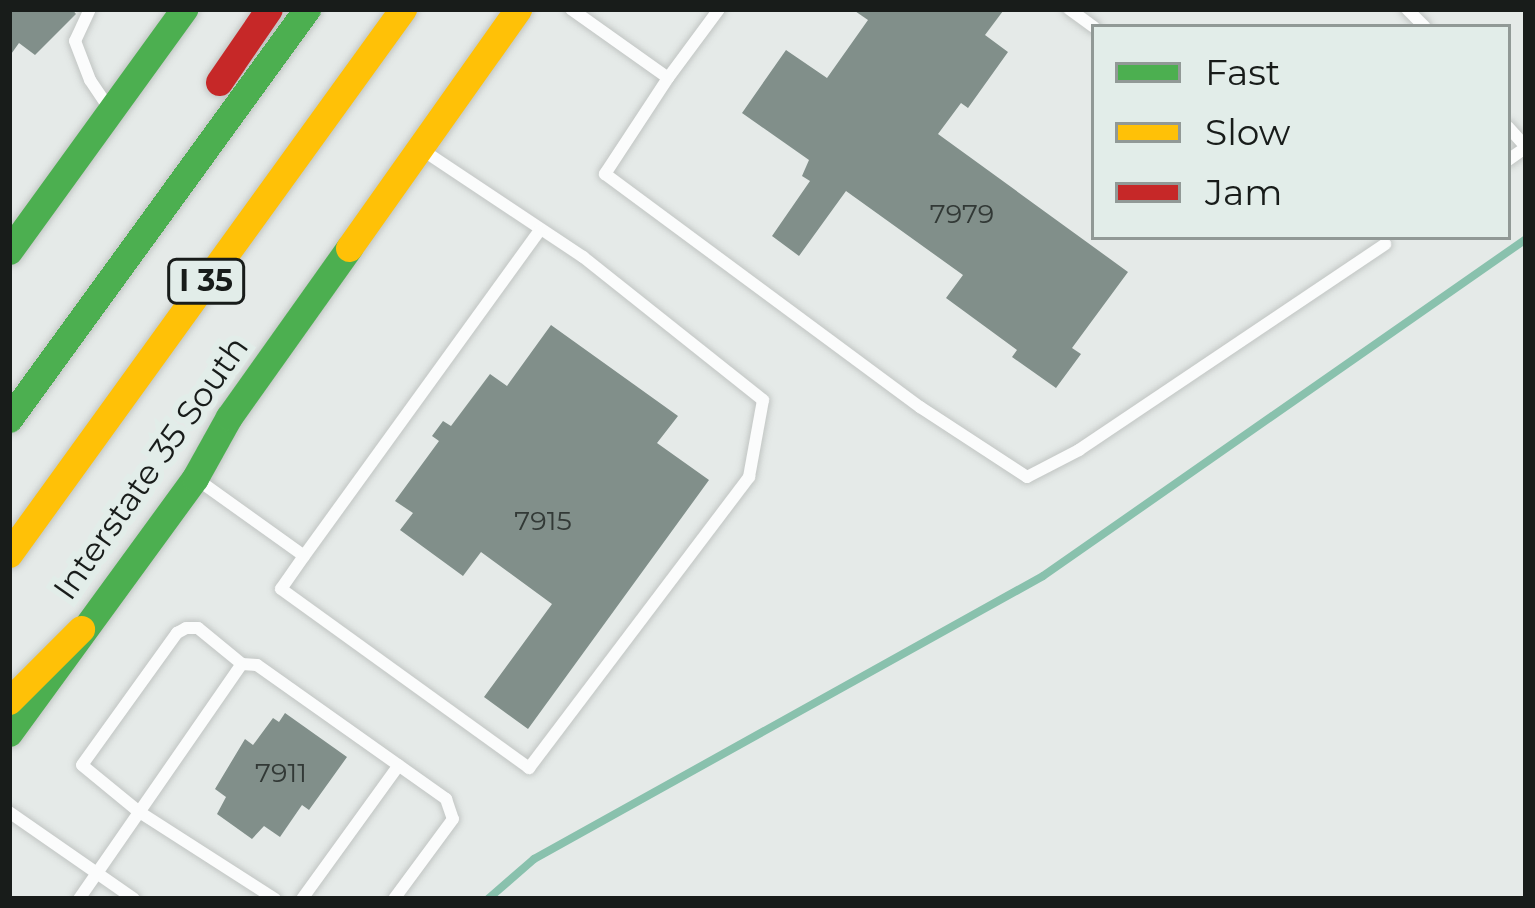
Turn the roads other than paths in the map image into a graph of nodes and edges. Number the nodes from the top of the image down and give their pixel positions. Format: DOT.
graph roads {
  1 [pos="90,9"];
  2 [pos="184,9"];
  3 [pos="269,9"];
  4 [pos="307,9"];
  5 [pos="403,9"];
  6 [pos="518,9"];
  7 [pos="571,9"];
  8 [pos="719,9"];
  9 [pos="1069,9"];
  10 [pos="1092,19"];
  11 [pos="668,78"];
  12 [pos="111,110"];
  13 [pos="176,141"];
  14 [pos="423,151"];
  15 [pos="539,230"];
  16 [pos="1384,240"];
  17 [pos="9,251"];
  18 [pos="94,253"];
  19 [pos="9,401"];
  20 [pos="9,419"];
  21 [pos="194,478"];
  22 [pos="9,554"];
  23 [pos="304,556"];
  24 [pos="81,629"];
  25 [pos="242,664"];
  26 [pos="9,701"];
  27 [pos="9,733"];
  28 [pos="399,765"];
  29 [pos="138,811"];
  30 [pos="9,812"];
  31 [pos="95,872"];
  32 [pos="79,899"];
  33 [pos="134,899"];
  34 [pos="275,899"];
  35 [pos="302,899"];
  36 [pos="394,899"];
  1 -- 12 [label="lane"];
  2 -- 12 [label="main road"];
  3 -- 13 [label="main road"];
  4 -- 20 [label="main road, I 35"];
  5 -- 22 [label="main road, I 35"];
  6 -- 14 [label="main road, Interstate 35 South"];
  7 -- 11 [label="lane"];
  8 -- 11 [label="lane"];
  9 -- 10 [label="lane"];
  11 -- 16 [label="lane"];
  12 -- 17 [label="main road"];
  14 -- 15 [label="lane"];
  14 -- 21 [label="main road, Interstate 35 South"];
  15 -- 23 [label="lane"];
  15 -- 23 [label="lane"];
  18 -- 19 [label="main road"];
  21 -- 23 [label="lane"];
  21 -- 24 [label="main road, Interstate 35 South"];
  24 -- 26 [label="main road"];
  24 -- 27 [label="main road, Interstate 35 South"];
  25 -- 28 [label="lane"];
  25 -- 29 [label="lane"];
  25 -- 29 [label="lane"];
  28 -- 35 [label="lane"];
  28 -- 36 [label="lane"];
  29 -- 31 [label="lane"];
  29 -- 34 [label="lane"];
  30 -- 31 [label="lane"];
  31 -- 32 [label="lane"];
  31 -- 33 [label="lane"];
}
